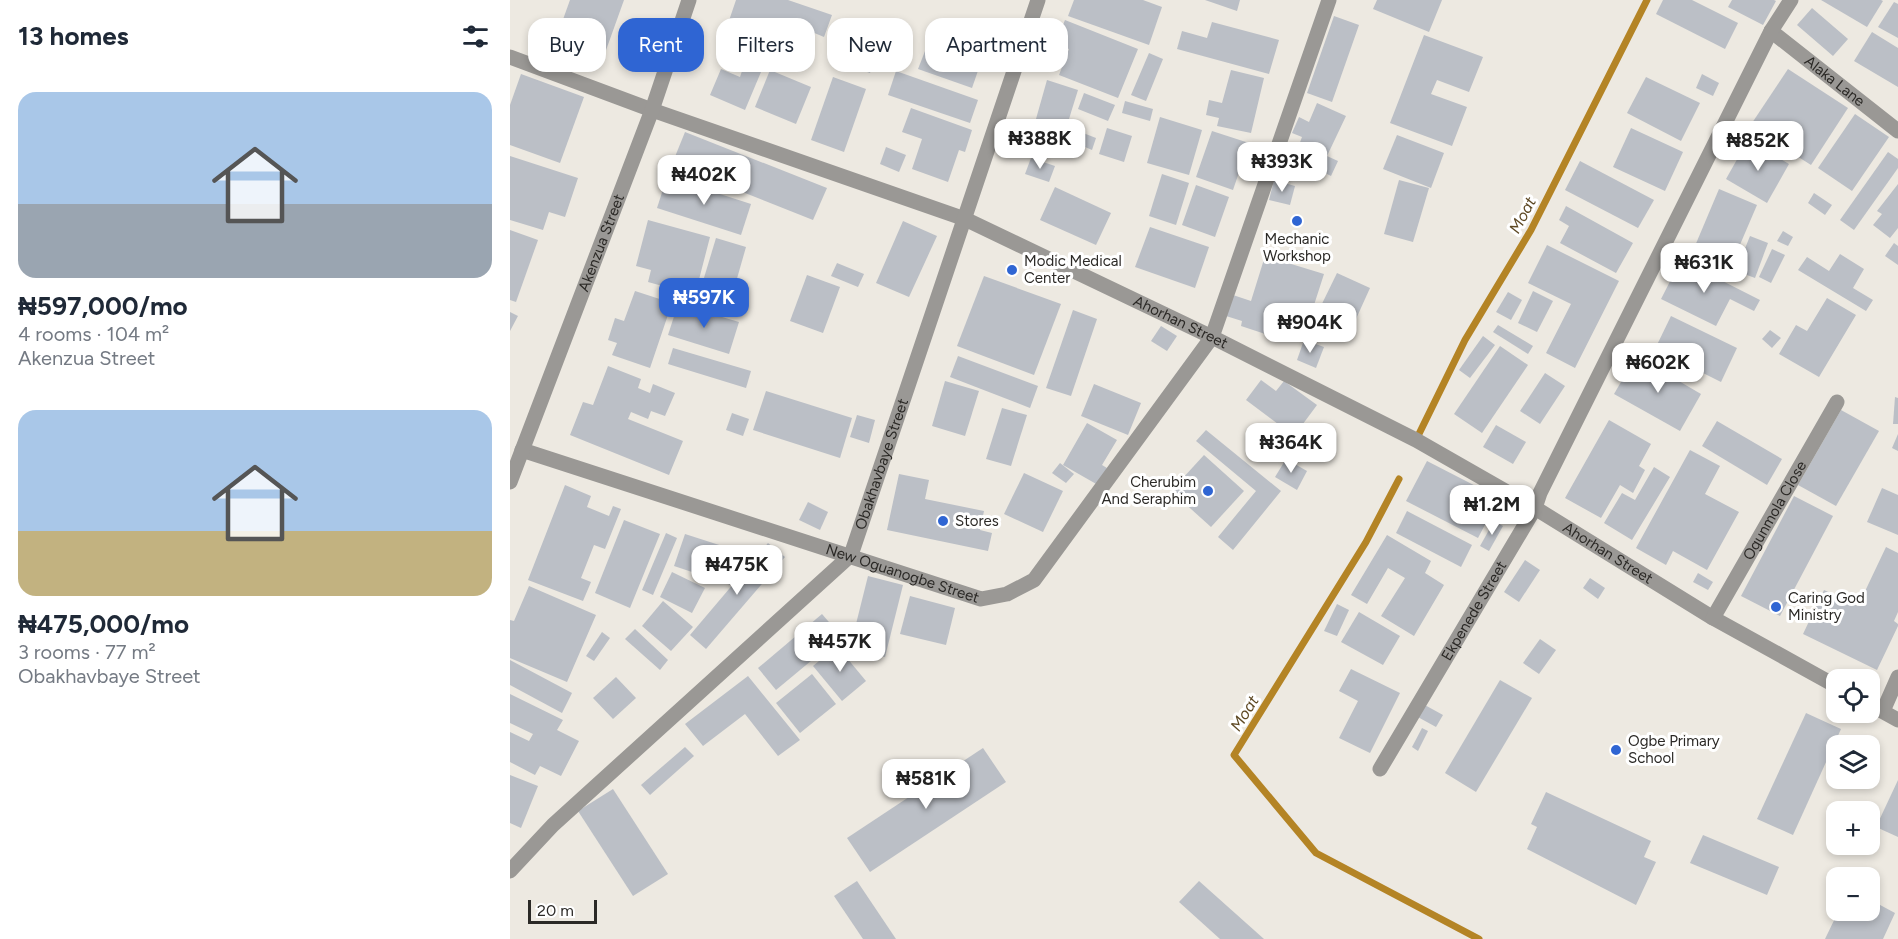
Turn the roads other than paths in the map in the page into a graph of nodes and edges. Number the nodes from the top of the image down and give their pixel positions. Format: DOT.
graph roads {
  1 [pos="689,0"];
  2 [pos="1038,0"];
  3 [pos="1329,0"];
  4 [pos="1791,0"];
  5 [pos="1771,31"];
  6 [pos="510,57"];
  7 [pos="652,110"];
  8 [pos="1898,131"];
  9 [pos="965,219"];
  10 [pos="1212,337"];
  11 [pos="1837,402"];
  12 [pos="516,447"];
  13 [pos="510,482"];
  14 [pos="1535,508"];
  15 [pos="851,555"];
  16 [pos="1713,618"];
  17 [pos="1898,677"];
  18 [pos="1826,680"];
  19 [pos="1880,702"];
  20 [pos="1880,710"];
  21 [pos="1898,720"];
  22 [pos="1380,769"];
  23 [pos="510,871"];
  1 -- 7 [label="street, Akenzua Street"];
  2 -- 9 [label="street, Obakhavbaye Street"];
  3 -- 10 [label="street, New Oguanogbe Street"];
  4 -- 5 [label="street, Ekpenede Street"];
  5 -- 8 [label="street, Alaka Lane"];
  5 -- 14 [label="street, Ekpenede Street"];
  6 -- 7 [label="street, Ahorhan Street"];
  7 -- 9 [label="street, Ahorhan Street"];
  7 -- 12 [label="street, Akenzua Street"];
  9 -- 10 [label="street, Ahorhan Street"];
  9 -- 15 [label="street, Obakhavbaye Street"];
  10 -- 14 [label="street, Ahorhan Street"];
  10 -- 15 [label="street, New Oguanogbe Street"];
  11 -- 16 [label="street, Ogunmola Close"];
  12 -- 13 [label="street, Akenzua Street"];
  12 -- 15 [label="street, New Oguanogbe Street"];
  14 -- 16 [label="street, Ahorhan Street"];
  14 -- 22 [label="street, Ekpenede Street"];
  15 -- 23 [label="street, Obakhavbaye Street"];
  16 -- 18 [label="street, Ahorhan Street"];
  17 -- 19 [label="street"];
  20 -- 21 [label="street"];
}
